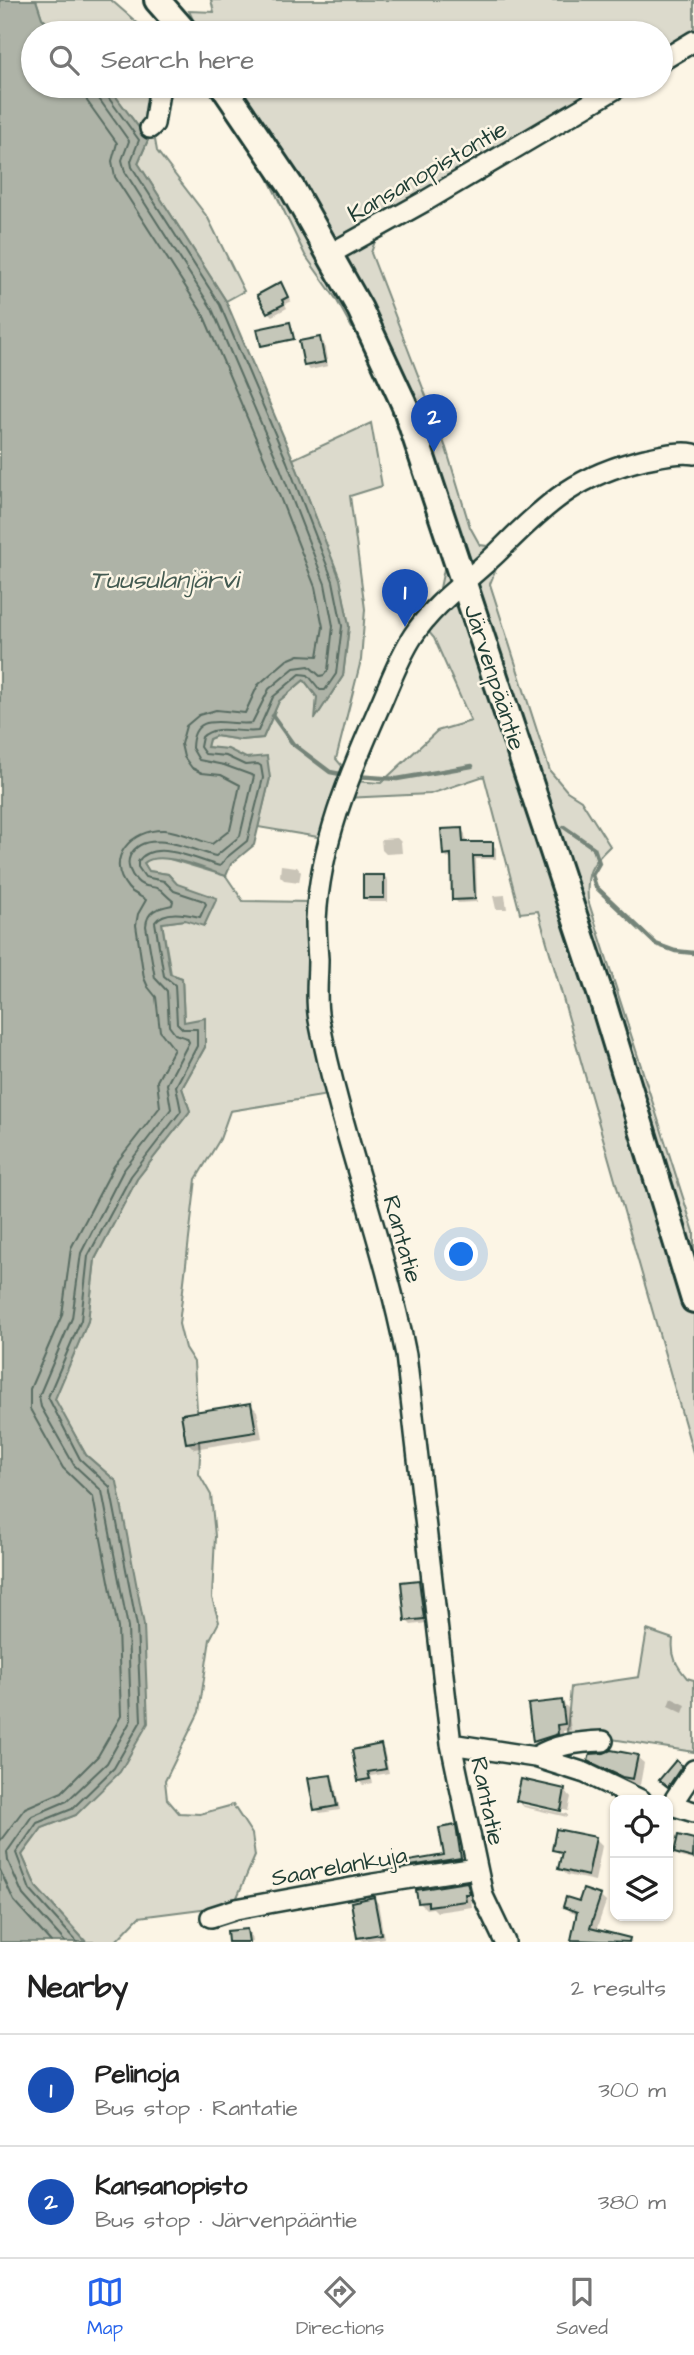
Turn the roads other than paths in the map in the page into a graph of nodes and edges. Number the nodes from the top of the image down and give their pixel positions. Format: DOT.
graph roads {
  1 [pos="157,0"];
  2 [pos="172,21"];
  3 [pos="694,41"];
  4 [pos="673,54"];
  5 [pos="158,98"];
  6 [pos="231,98"];
  7 [pos="600,98"];
  8 [pos="150,128"];
  9 [pos="330,254"];
  10 [pos="694,454"];
  11 [pos="464,582"];
  12 [pos="694,1300"];
  13 [pos="603,1741"];
  14 [pos="451,1744"];
  15 [pos="535,1757"];
  16 [pos="694,1770"];
  17 [pos="631,1795"];
  18 [pos="673,1801"];
  19 [pos="673,1806"];
  20 [pos="694,1812"];
  21 [pos="477,1868"];
  22 [pos="211,1917"];
  23 [pos="505,1942"];
  1 -- 2 [label="main road"];
  3 -- 4 [label="street"];
  5 -- 8 [label="street"];
  6 -- 9 [label="main road, Järvenpääntie"];
  7 -- 9 [label="street, Kansanopistontie"];
  9 -- 11 [label="main road, Järvenpääntie"];
  10 -- 11 [label="street, Rantatie"];
  11 -- 12 [label="main road, Järvenpääntie"];
  11 -- 14 [label="street, Rantatie"];
  13 -- 15 [label="street"];
  14 -- 15 [label="street"];
  14 -- 21 [label="street, Rantatie"];
  15 -- 17 [label="street"];
  16 -- 18 [label="street"];
  19 -- 20 [label="street"];
  21 -- 22 [label="street, Saarelankuja"];
  21 -- 23 [label="street, Rantatie"];
}
